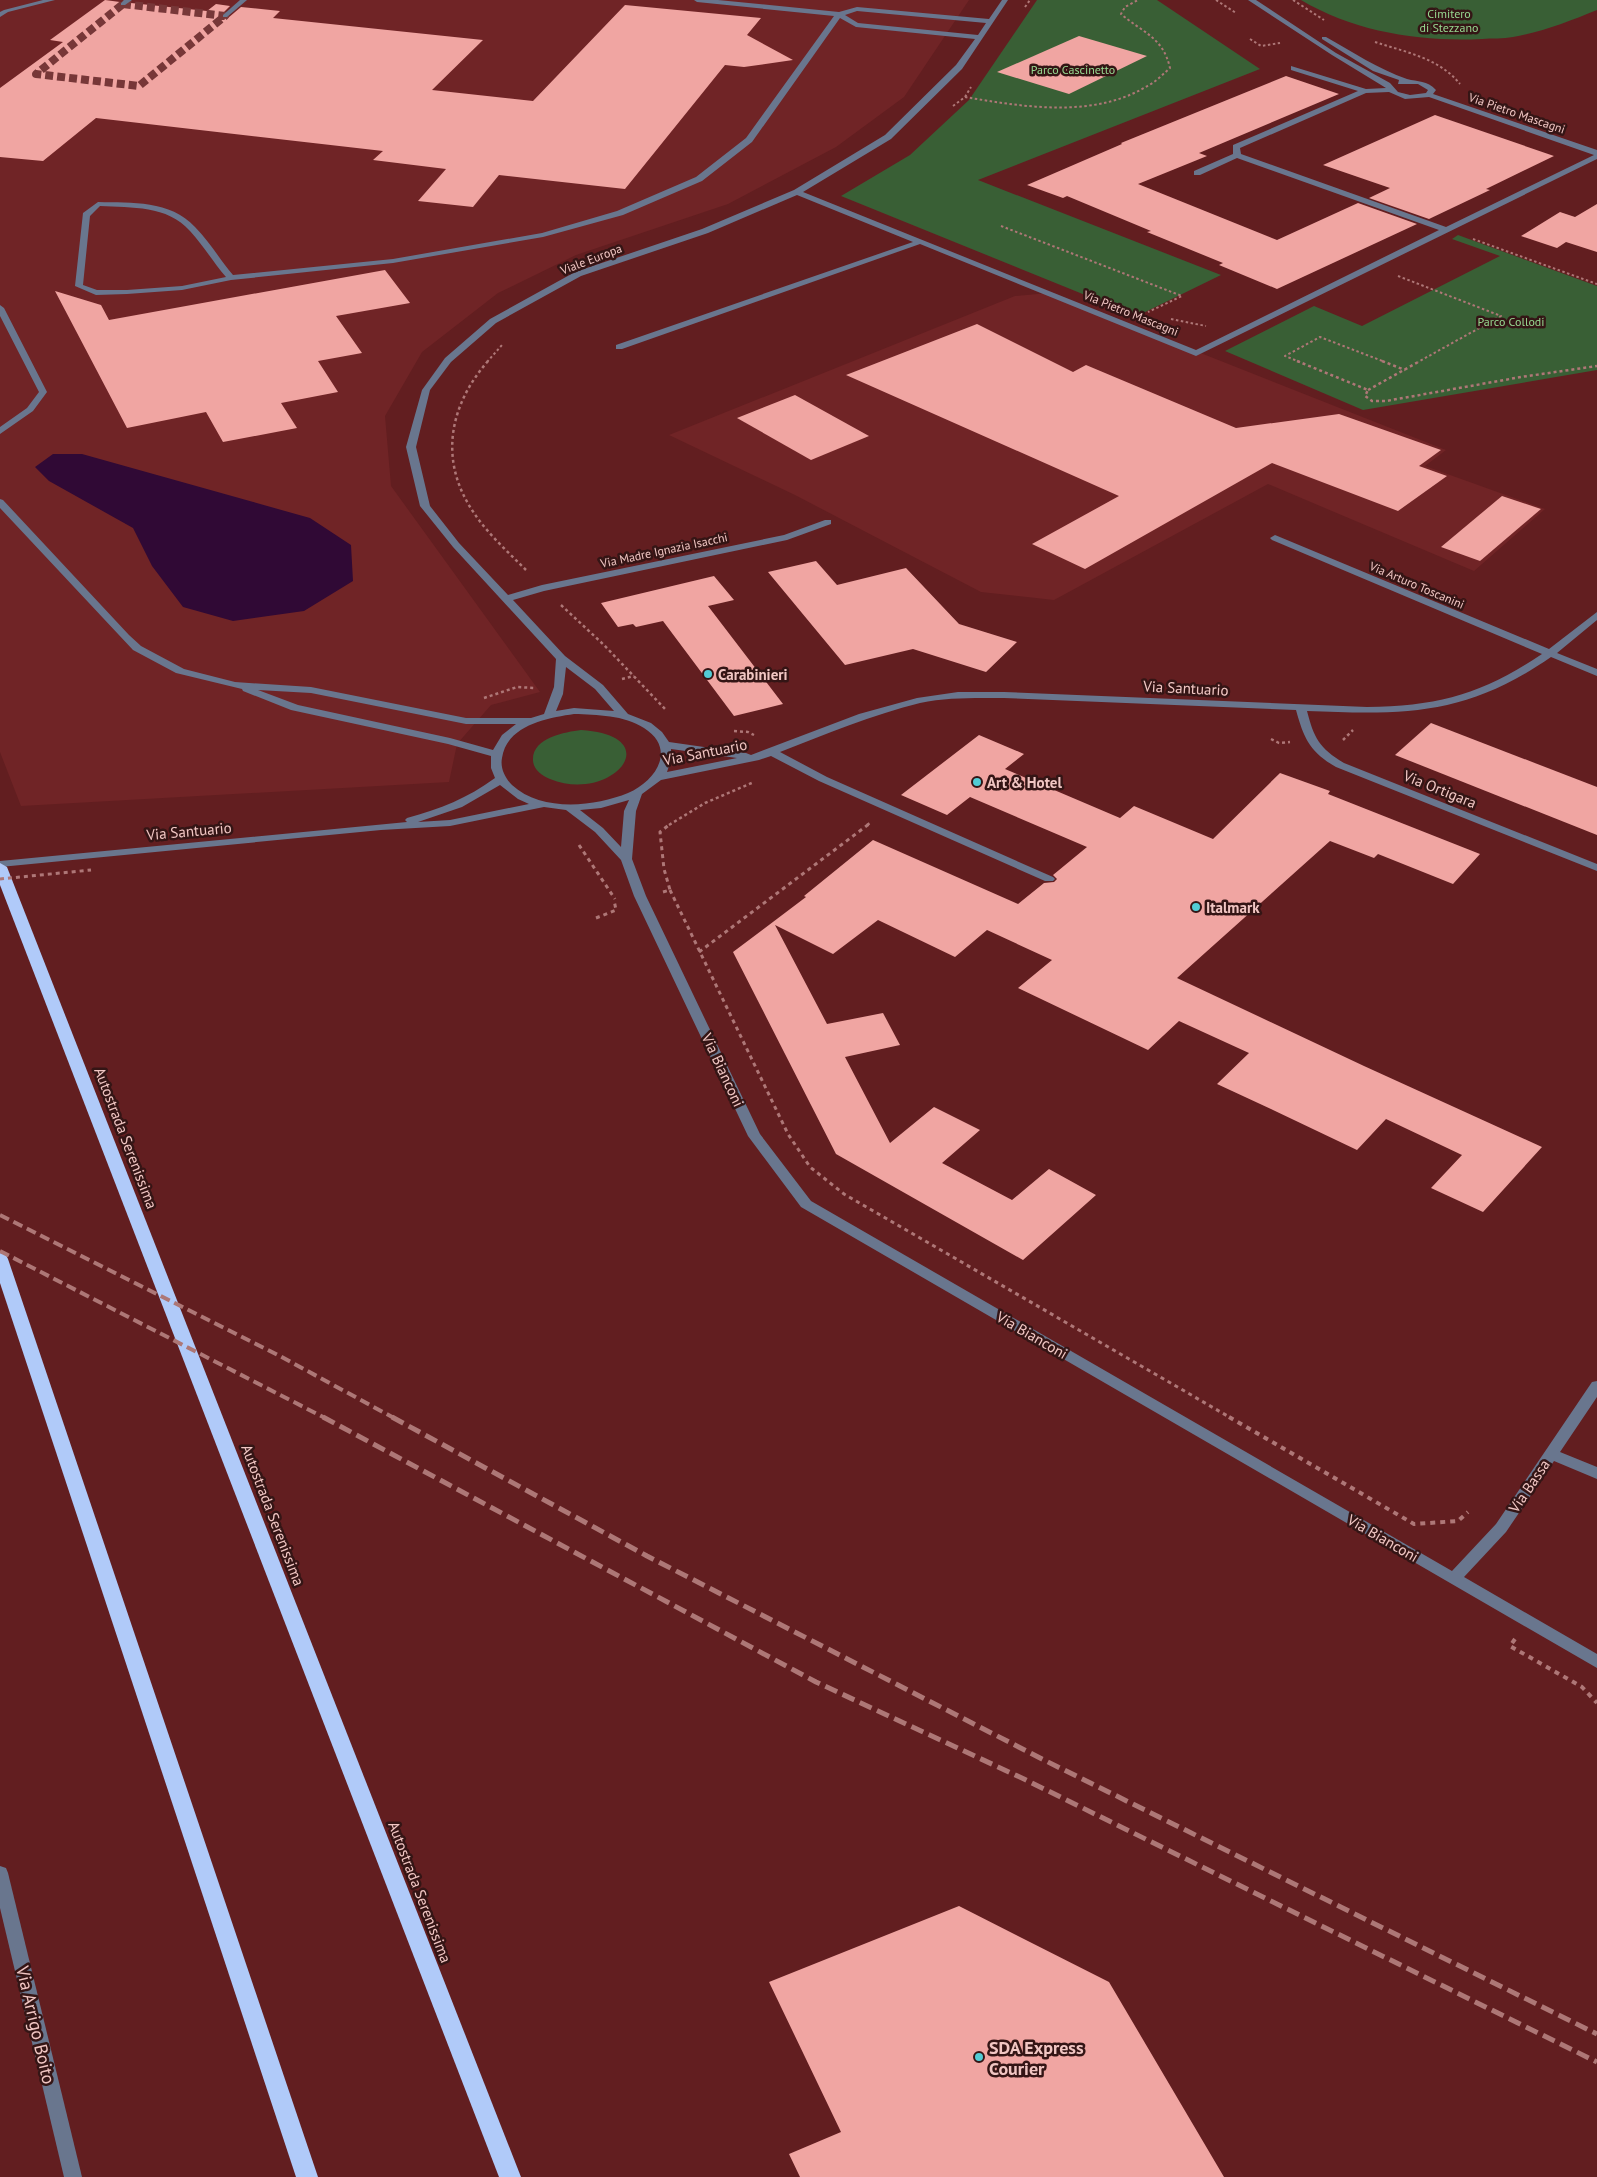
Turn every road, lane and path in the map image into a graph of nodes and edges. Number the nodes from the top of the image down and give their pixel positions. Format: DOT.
graph roads {
  1 [pos="52,0"];
  2 [pos="244,0"];
  3 [pos="697,0"];
  4 [pos="1005,0"];
  5 [pos="1030,0"];
  6 [pos="1138,0"];
  7 [pos="1251,0"];
  8 [pos="1266,0"];
  9 [pos="1024,8"];
  10 [pos="841,10"];
  11 [pos="0,15"];
  12 [pos="224,16"];
  13 [pos="990,21"];
  14 [pos="979,37"];
  15 [pos="1250,39"];
  16 [pos="1281,42"];
  17 [pos="1294,68"];
  18 [pos="976,81"];
  19 [pos="1408,81"];
  20 [pos="1390,88"];
  21 [pos="1368,91"];
  22 [pos="1429,95"];
  23 [pos="965,97"];
  24 [pos="948,109"];
  25 [pos="1597,154"];
  26 [pos="1238,155"];
  27 [pos="1197,173"];
  28 [pos="797,192"];
  29 [pos="1001,226"];
  30 [pos="1446,230"];
  31 [pos="922,242"];
  32 [pos="1372,266"];
  33 [pos="231,278"];
  34 [pos="1597,284"];
  35 [pos="0,308"];
  36 [pos="1142,315"];
  37 [pos="506,340"];
  38 [pos="619,347"];
  39 [pos="1597,366"];
  40 [pos="1405,370"];
  41 [pos="1368,390"];
  42 [pos="0,431"];
  43 [pos="0,502"];
  44 [pos="828,522"];
  45 [pos="1275,538"];
  46 [pos="542,588"];
  47 [pos="505,599"];
  48 [pos="1597,615"];
  49 [pos="1550,654"];
  50 [pos="561,658"];
  51 [pos="1597,673"];
  52 [pos="235,685"];
  53 [pos="1301,708"];
  54 [pos="670,714"];
  55 [pos="549,715"];
  56 [pos="623,715"];
  57 [pos="531,722"];
  58 [pos="730,730"];
  59 [pos="796,741"];
  60 [pos="664,745"];
  61 [pos="771,752"];
  62 [pos="496,754"];
  63 [pos="759,757"];
  64 [pos="794,764"];
  65 [pos="658,777"];
  66 [pos="501,779"];
  67 [pos="637,793"];
  68 [pos="544,804"];
  69 [pos="569,807"];
  70 [pos="863,817"];
  71 [pos="382,827"];
  72 [pos="580,846"];
  73 [pos="626,859"];
  74 [pos="0,865"];
  75 [pos="1597,868"];
  76 [pos="91,870"];
  77 [pos="0,879"];
  78 [pos="1049,879"];
  79 [pos="670,890"];
  80 [pos="640,896"];
  81 [pos="614,900"];
  82 [pos="596,918"];
  83 [pos="699,952"];
  84 [pos="0,1259"];
  85 [pos="1597,1386"];
  86 [pos="1550,1454"];
  87 [pos="1597,1473"];
  88 [pos="1468,1512"];
  89 [pos="1453,1579"];
  90 [pos="1526,1622"];
  91 [pos="1597,1662"];
  92 [pos="1597,1703"];
  93 [pos="0,1873"];
  94 [pos="73,2177"];
  95 [pos="306,2177"];
  96 [pos="510,2177"];
  1 -- 11 [label="street"];
  2 -- 12 [label="street"];
  3 -- 10 [label="street"];
  4 -- 13 [label="street, Viale Europa"];
  5 -- 9 [label="path"];
  6 -- 23 [label="path"];
  7 -- 20 [label="street, Via Pietro Mascagni"];
  8 -- 19 [label="street, Via Pietro Mascagni"];
  10 -- 13 [label="street"];
  10 -- 14 [label="street"];
  10 -- 33 [label="street"];
  13 -- 14 [label="street, Viale Europa"];
  14 -- 28 [label="street, Viale Europa"];
  15 -- 16 [label="path"];
  17 -- 21 [label="street"];
  18 -- 23 [label="path"];
  19 -- 20 [label="street"];
  19 -- 22 [label="street, Via Pietro Mascagni"];
  20 -- 21 [label="street"];
  20 -- 22 [label="street, Via Pietro Mascagni"];
  21 -- 26 [label="street"];
  22 -- 25 [label="street, Via Pietro Mascagni"];
  23 -- 24 [label="path"];
  25 -- 30 [label="street, Via Pietro Mascagni"];
  26 -- 27 [label="street"];
  26 -- 30 [label="street"];
  28 -- 31 [label="street, Via Pietro Mascagni"];
  28 -- 47 [label="street, Viale Europa"];
  29 -- 36 [label="path"];
  30 -- 32 [label="street, Via Pietro Mascagni"];
  30 -- 34 [label="path"];
  31 -- 32 [label="street, Via Pietro Mascagni"];
  31 -- 38 [label="street"];
  32 -- 40 [label="path"];
  33 -- 33 [label="street"];
  35 -- 42 [label="street"];
  37 -- 46 [label="path"];
  39 -- 41 [label="path"];
  40 -- 41 [label="path"];
  40 -- 41 [label="path"];
  43 -- 52 [label="street"];
  44 -- 46 [label="street, Via Madre Ignazia Isacchi"];
  45 -- 49 [label="street, Via Arturo Toscanini"];
  46 -- 47 [label="street, Via Madre Ignazia Isacchi"];
  46 -- 54 [label="path"];
  47 -- 50 [label="street, Viale Europa"];
  48 -- 49 [label="street, Via Santuario"];
  49 -- 51 [label="street, Via Arturo Toscanini"];
  49 -- 53 [label="street, Via Santuario"];
  50 -- 55 [label="street"];
  50 -- 56 [label="street, Viale Europa"];
  52 -- 57 [label="street"];
  52 -- 62 [label="street"];
  53 -- 59 [label="street, Via Santuario"];
  53 -- 75 [label="street, Via Ortigara"];
  55 -- 56 [label="street, Via Santuario"];
  55 -- 57 [label="street, Via Santuario"];
  56 -- 60 [label="street, Via Santuario"];
  57 -- 62 [label="street, Via Santuario"];
  58 -- 59 [label="path"];
  59 -- 61 [label="street, Via Santuario"];
  60 -- 63 [label="street, Via Santuario"];
  60 -- 65 [label="street, Via Santuario"];
  61 -- 63 [label="street, Via Santuario"];
  61 -- 64 [label="street"];
  62 -- 66 [label="street"];
  63 -- 65 [label="street, Via Santuario"];
  64 -- 78 [label="street"];
  64 -- 79 [label="path"];
  65 -- 67 [label="street, Via Santuario"];
  66 -- 68 [label="street, Via Santuario"];
  66 -- 71 [label="street, Via Santuario"];
  67 -- 69 [label="street, Via Santuario"];
  67 -- 73 [label="street, Via Bianconi"];
  68 -- 69 [label="street, Via Santuario"];
  68 -- 71 [label="street, Via Santuario"];
  69 -- 73 [label="street, Via Bianconi"];
  70 -- 83 [label="path"];
  71 -- 74 [label="street, Via Santuario"];
  72 -- 81 [label="path"];
  73 -- 80 [label="street, Via Bianconi"];
  74 -- 96 [label="highway, Autostrada Serenissima"];
  76 -- 77 [label="path, bridge"];
  79 -- 80 [label="path"];
  79 -- 83 [label="path"];
  80 -- 81 [label="path"];
  80 -- 89 [label="street, Via Bianconi"];
  81 -- 82 [label="path"];
  83 -- 88 [label="path"];
  84 -- 95 [label="highway"];
  85 -- 86 [label="street, Via Bassa"];
  86 -- 87 [label="street"];
  86 -- 89 [label="street, Via Bassa"];
  89 -- 90 [label="street, Via Bianconi"];
  90 -- 91 [label="street, Via Bianconi"];
  90 -- 92 [label="path"];
  93 -- 94 [label="street, Via Arrigo Boito"];
}
